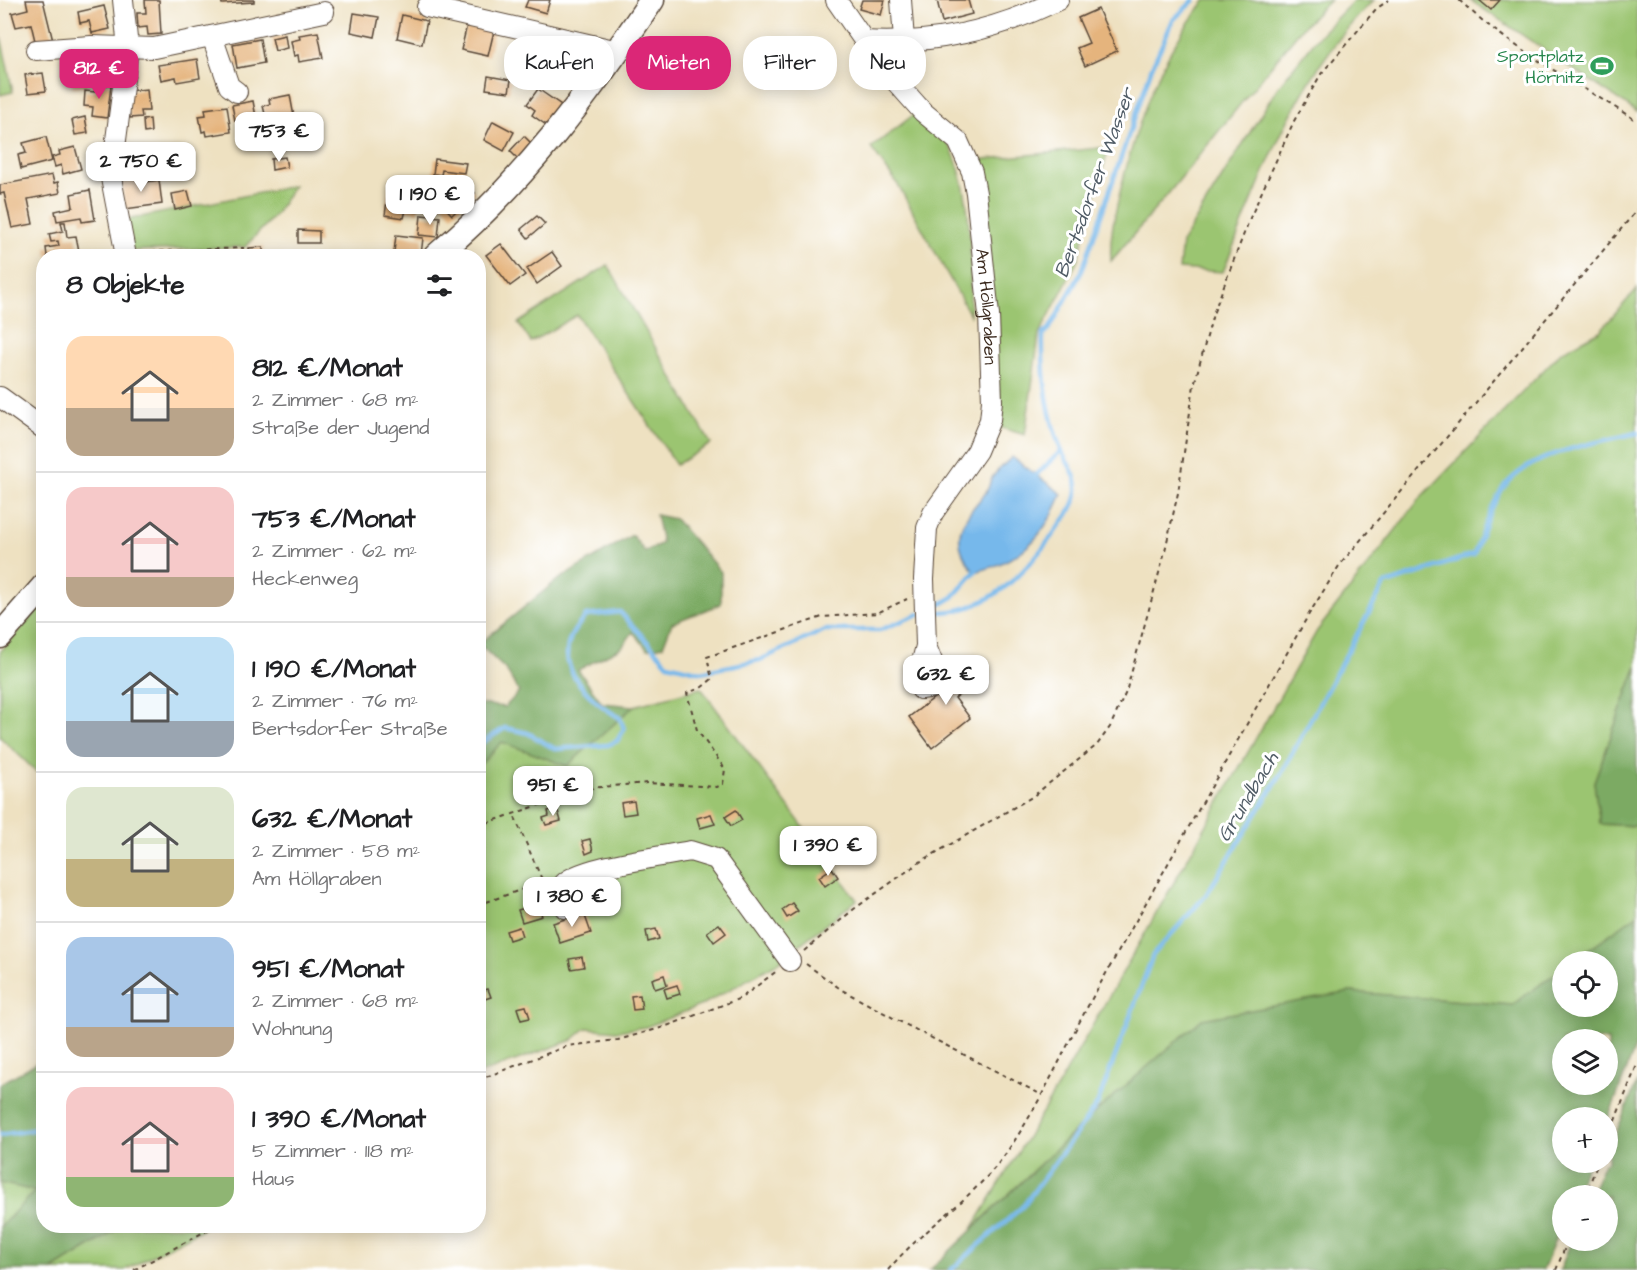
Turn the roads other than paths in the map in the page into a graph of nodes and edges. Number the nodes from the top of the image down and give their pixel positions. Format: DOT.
graph roads {
  1 [pos="123,0"];
  2 [pos="652,0"];
  3 [pos="836,0"];
  4 [pos="901,0"];
  5 [pos="1058,0"];
  6 [pos="427,7"];
  7 [pos="1015,9"];
  8 [pos="324,12"];
  9 [pos="212,36"];
  10 [pos="861,36"];
  11 [pos="904,36"];
  12 [pos="926,38"];
  13 [pos="128,48"];
  14 [pos="36,50"];
  15 [pos="618,51"];
  16 [pos="903,90"];
  17 [pos="237,92"];
  18 [pos="125,249"];
  19 [pos="444,249"];
  20 [pos="0,397"];
  21 [pos="36,423"];
  22 [pos="36,595"];
  23 [pos="0,636"];
  24 [pos="926,646"];
  25 [pos="565,908"];
  26 [pos="794,958"];
  1 -- 13 [label="street"];
  2 -- 15 [label="main road"];
  3 -- 10 [label="street, Am Höllgraben"];
  4 -- 11 [label="street"];
  5 -- 7 [label="street"];
  6 -- 15 [label="street"];
  7 -- 12 [label="street"];
  8 -- 9 [label="street"];
  9 -- 13 [label="street"];
  9 -- 17 [label="street"];
  13 -- 14 [label="street"];
  13 -- 18 [label="street"];
  15 -- 19 [label="main road"];
  16 -- 24 [label="street, Am Höllgraben"];
  20 -- 21 [label="street"];
  22 -- 23 [label="main road"];
  25 -- 26 [label="street"];
}
